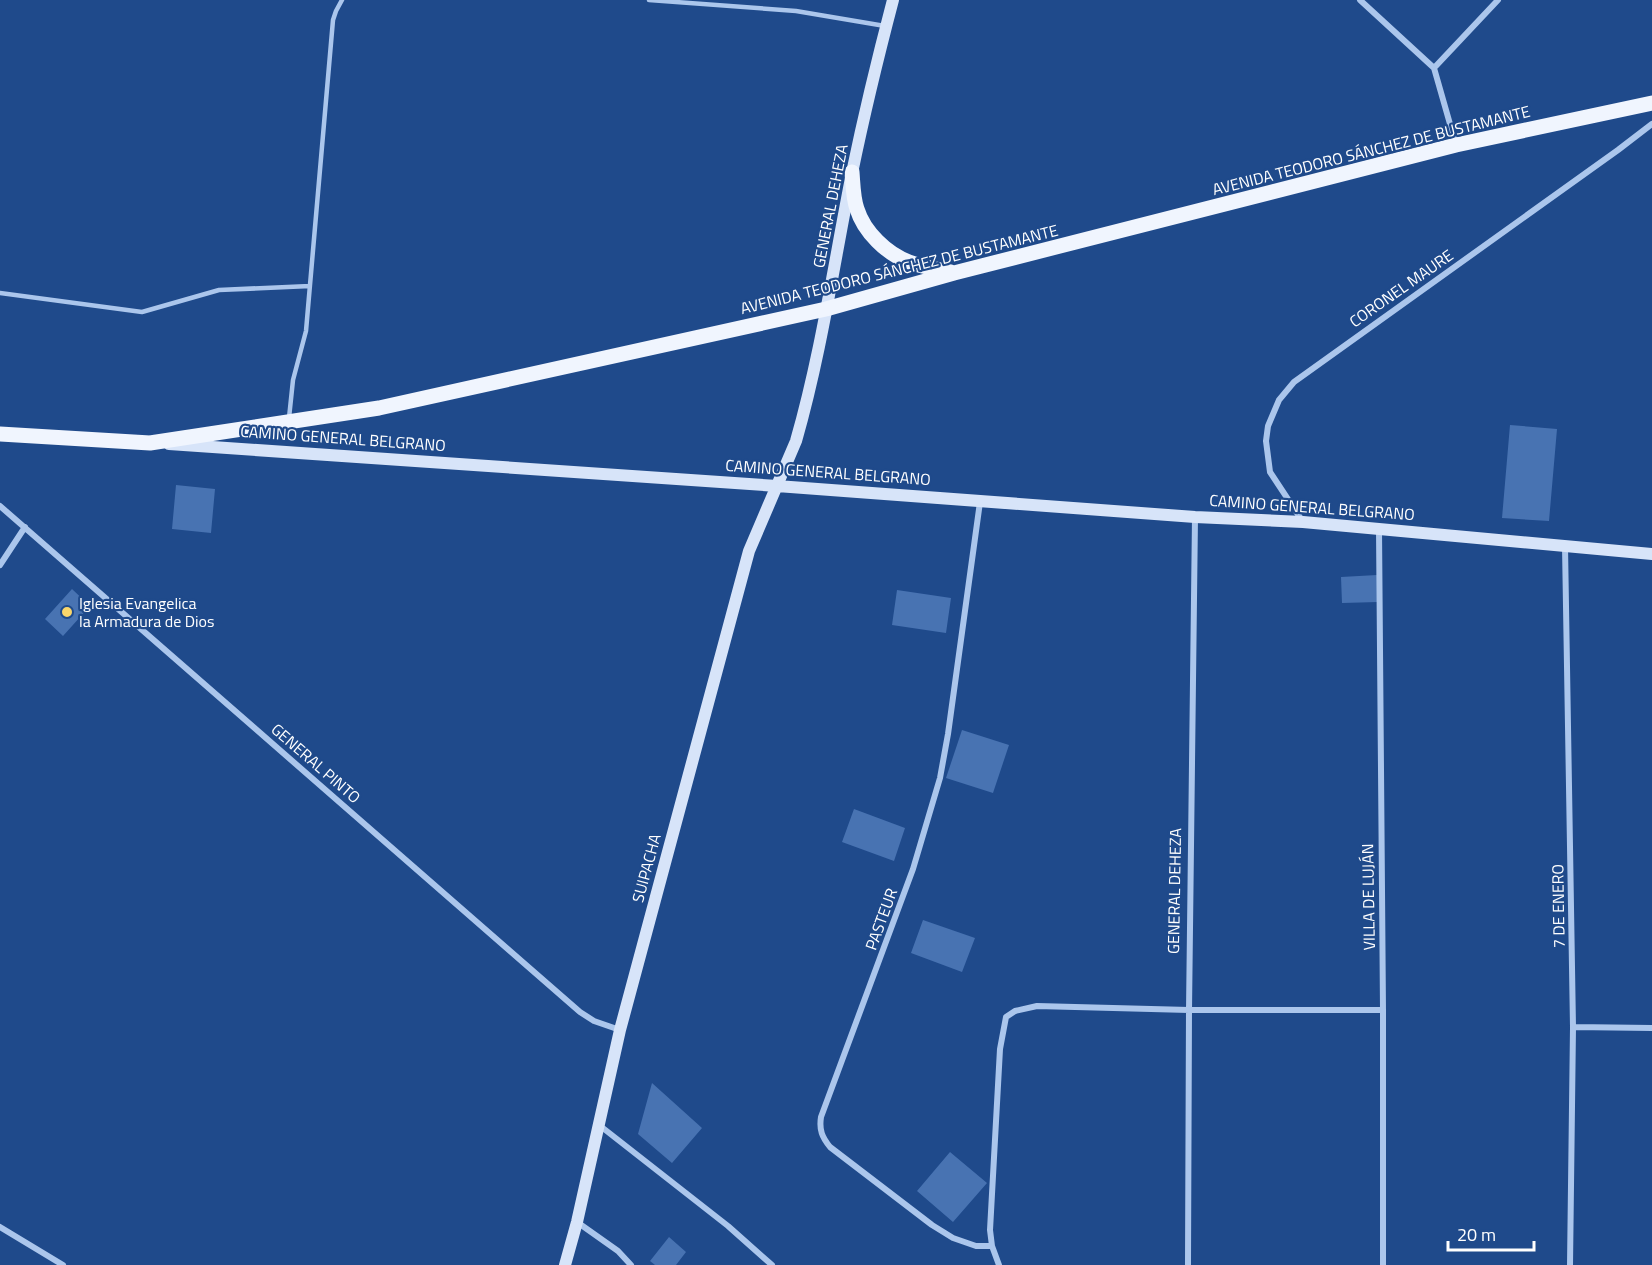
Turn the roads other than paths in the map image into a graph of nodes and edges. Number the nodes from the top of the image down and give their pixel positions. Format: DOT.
graph roads {
  1 [pos="342,0"];
  2 [pos="649,0"];
  3 [pos="893,0"];
  4 [pos="1360,0"];
  5 [pos="1498,0"];
  6 [pos="886,26"];
  7 [pos="1434,68"];
  8 [pos="1652,103"];
  9 [pos="1652,124"];
  10 [pos="1456,145"];
  11 [pos="852,172"];
  12 [pos="954,273"];
  13 [pos="310,285"];
  14 [pos="0,293"];
  15 [pos="826,309"];
  16 [pos="289,422"];
  17 [pos="0,434"];
  18 [pos="150,443"];
  19 [pos="777,486"];
  20 [pos="980,501"];
  21 [pos="0,506"];
  22 [pos="1195,517"];
  23 [pos="1303,522"];
  24 [pos="25,527"];
  25 [pos="1379,528"];
  26 [pos="1565,546"];
  27 [pos="1652,554"];
  28 [pos="0,566"];
  29 [pos="1189,1010"];
  30 [pos="1383,1010"];
  31 [pos="1573,1028"];
  32 [pos="1652,1028"];
  33 [pos="620,1030"];
  34 [pos="598,1124"];
  35 [pos="577,1222"];
  36 [pos="0,1227"];
  37 [pos="992,1246"];
  38 [pos="63,1265"];
  39 [pos="565,1265"];
  40 [pos="631,1265"];
  41 [pos="772,1265"];
  42 [pos="999,1265"];
  43 [pos="1188,1265"];
  44 [pos="1383,1265"];
  45 [pos="1570,1265"];
  1 -- 13 [label="lane"];
  2 -- 6 [label="lane"];
  3 -- 6 [label="street, GENERAL DEHEZA"];
  4 -- 7 [label="street"];
  5 -- 7 [label="street"];
  6 -- 11 [label="street, GENERAL DEHEZA"];
  7 -- 10 [label="street"];
  8 -- 10 [label="main road, AVENIDA TEODORO SÁNCHEZ DE BUSTAMANTE"];
  9 -- 23 [label="street, CORONEL MAURE"];
  10 -- 12 [label="main road, AVENIDA TEODORO SÁNCHEZ DE BUSTAMANTE"];
  11 -- 12 [label="main road"];
  11 -- 15 [label="street, GENERAL DEHEZA"];
  12 -- 15 [label="main road, AVENIDA TEODORO SÁNCHEZ DE BUSTAMANTE"];
  13 -- 14 [label="lane"];
  13 -- 16 [label="lane"];
  15 -- 16 [label="main road, AVENIDA TEODORO SÁNCHEZ DE BUSTAMANTE"];
  15 -- 19 [label="street, GENERAL DEHEZA"];
  16 -- 18 [label="main road, AVENIDA TEODORO SÁNCHEZ DE BUSTAMANTE"];
  17 -- 18 [label="main road, CAMINO GENERAL BELGRANO"];
  18 -- 19 [label="street, CAMINO GENERAL BELGRANO"];
  19 -- 20 [label="street, CAMINO GENERAL BELGRANO"];
  19 -- 33 [label="street, SUIPACHA"];
  20 -- 22 [label="street, CAMINO GENERAL BELGRANO"];
  20 -- 37 [label="street, PASTEUR"];
  21 -- 24 [label="street, GENERAL PINTO"];
  22 -- 23 [label="street, CAMINO GENERAL BELGRANO"];
  22 -- 29 [label="street, GENERAL DEHEZA"];
  23 -- 25 [label="street, CAMINO GENERAL BELGRANO"];
  24 -- 28 [label="street"];
  24 -- 33 [label="street, GENERAL PINTO"];
  25 -- 26 [label="street, CAMINO GENERAL BELGRANO"];
  25 -- 30 [label="street, VILLA DE LUJÁN"];
  26 -- 27 [label="street, CAMINO GENERAL BELGRANO"];
  26 -- 31 [label="street, 7 DE ENERO"];
  29 -- 30 [label="street"];
  29 -- 37 [label="street"];
  29 -- 43 [label="street, GENERAL DEHEZA"];
  30 -- 44 [label="street, VILLA DE LUJÁN"];
  31 -- 32 [label="street"];
  31 -- 45 [label="street, 7 DE ENERO"];
  33 -- 34 [label="street, SUIPACHA"];
  34 -- 35 [label="street, SUIPACHA"];
  34 -- 41 [label="street"];
  35 -- 39 [label="street, SUIPACHA"];
  35 -- 40 [label="street"];
  36 -- 38 [label="street"];
  37 -- 42 [label="street"];
}
